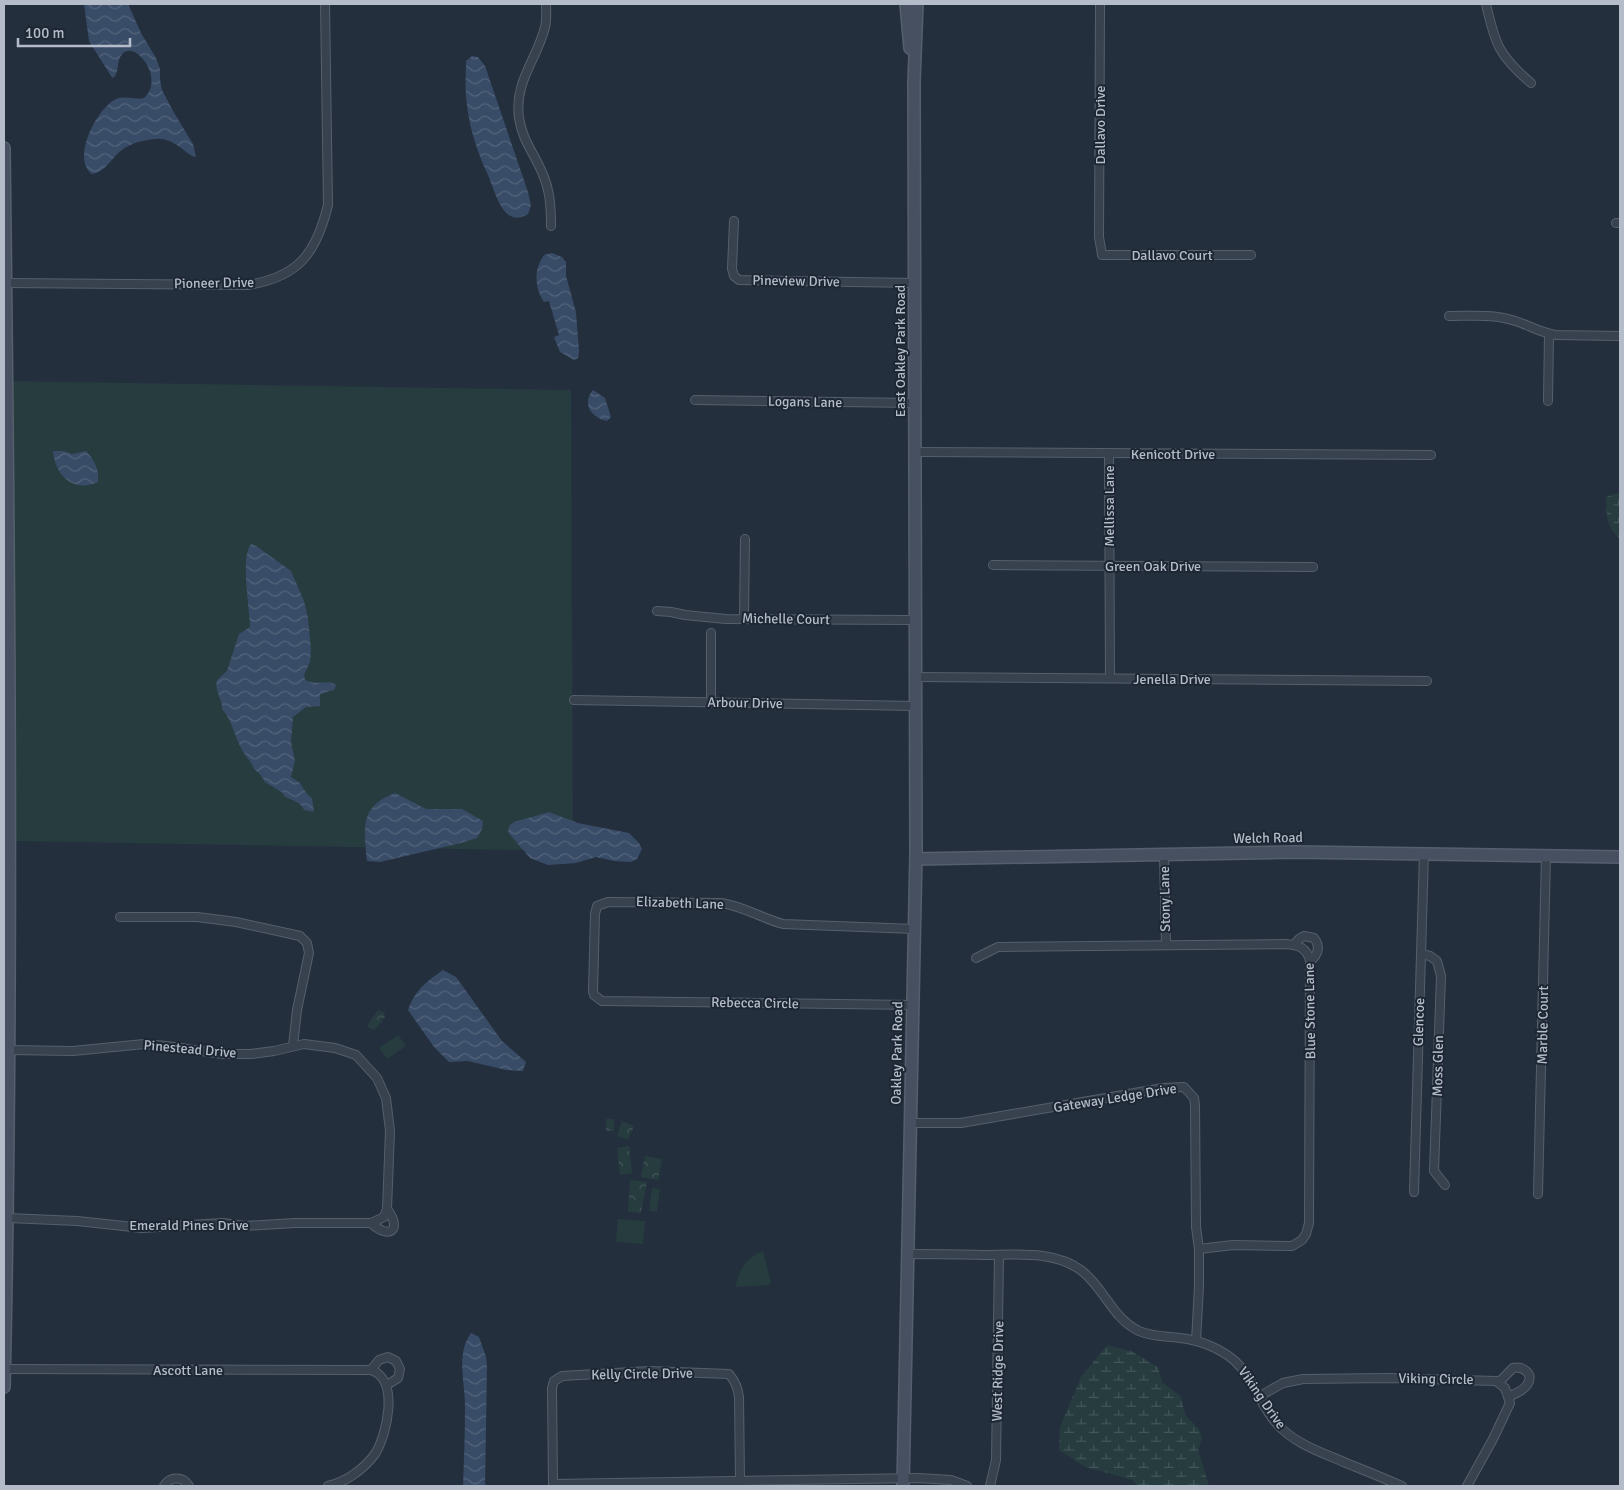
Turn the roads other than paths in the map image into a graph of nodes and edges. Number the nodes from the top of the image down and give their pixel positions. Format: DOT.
graph roads {
  1 [pos="325,4"];
  2 [pos="546,4"];
  3 [pos="906,4"];
  4 [pos="917,4"];
  5 [pos="1100,4"];
  6 [pos="1488,4"];
  7 [pos="914,82"];
  8 [pos="1531,83"];
  9 [pos="4,148"];
  10 [pos="4,152"];
  11 [pos="734,221"];
  12 [pos="551,226"];
  13 [pos="1101,246"];
  14 [pos="1251,255"];
  15 [pos="6,283"];
  16 [pos="914,283"];
  17 [pos="1450,316"];
  18 [pos="1549,334"];
  19 [pos="1620,336"];
  20 [pos="695,400"];
  21 [pos="1548,400"];
  22 [pos="915,404"];
  23 [pos="915,452"];
  24 [pos="1109,454"];
  25 [pos="1431,455"];
  26 [pos="746,539"];
  27 [pos="993,565"];
  28 [pos="1110,566"];
  29 [pos="1313,567"];
  30 [pos="657,611"];
  31 [pos="744,618"];
  32 [pos="916,620"];
  33 [pos="711,633"];
  34 [pos="916,677"];
  35 [pos="1110,678"];
  36 [pos="1428,680"];
  37 [pos="7,694"];
  38 [pos="574,700"];
  39 [pos="711,702"];
  40 [pos="916,706"];
  41 [pos="1424,853"];
  42 [pos="1164,854"];
  43 [pos="1546,856"];
  44 [pos="1620,857"];
  45 [pos="916,859"];
  46 [pos="7,903"];
  47 [pos="120,917"];
  48 [pos="915,929"];
  49 [pos="1294,944"];
  50 [pos="1166,945"];
  51 [pos="1421,954"];
  52 [pos="976,958"];
  53 [pos="1310,961"];
  54 [pos="597,998"];
  55 [pos="913,1005"];
  56 [pos="293,1046"];
  57 [pos="8,1050"];
  58 [pos="910,1123"];
  59 [pos="6,1142"];
  60 [pos="6,1156"];
  61 [pos="1445,1185"];
  62 [pos="1414,1192"];
  63 [pos="1538,1194"];
  64 [pos="386,1213"];
  65 [pos="8,1218"];
  66 [pos="371,1223"];
  67 [pos="1199,1249"];
  68 [pos="907,1254"];
  69 [pos="999,1255"];
  70 [pos="1196,1341"];
  71 [pos="4,1369"];
  72 [pos="372,1370"];
  73 [pos="1499,1382"];
  74 [pos="387,1385"];
  75 [pos="4,1387"];
  76 [pos="1260,1396"];
  77 [pos="1509,1396"];
  78 [pos="740,1480"];
  79 [pos="903,1482"];
  80 [pos="552,1485"];
  81 [pos="164,1486"];
  82 [pos="189,1486"];
  83 [pos="328,1486"];
  84 [pos="967,1486"];
  85 [pos="990,1486"];
  86 [pos="1402,1486"];
  87 [pos="1467,1486"];
  1 -- 15 [label="street, Pioneer Drive"];
  2 -- 12 [label="street"];
  3 -- 7 [label="street, East Oakley Park Road"];
  4 -- 7 [label="street, East Oakley Park Road"];
  5 -- 13 [label="street, Dallavo Drive"];
  6 -- 8 [label="street"];
  7 -- 16 [label="street, East Oakley Park Road"];
  9 -- 10 [label="street"];
  10 -- 15 [label="street"];
  11 -- 16 [label="street, Pineview Drive"];
  13 -- 14 [label="street, Dallavo Court"];
  15 -- 37 [label="street"];
  16 -- 22 [label="street, East Oakley Park Road"];
  17 -- 18 [label="street"];
  18 -- 19 [label="street"];
  18 -- 21 [label="street"];
  20 -- 22 [label="street, Logans Lane"];
  22 -- 23 [label="street, East Oakley Park Road"];
  23 -- 24 [label="street, Kenicott Drive"];
  23 -- 32 [label="street, East Oakley Park Road"];
  24 -- 25 [label="street, Kenicott Drive"];
  24 -- 28 [label="street, Mellissa Lane"];
  26 -- 31 [label="street"];
  27 -- 28 [label="street, Green Oak Drive"];
  28 -- 29 [label="street, Green Oak Drive"];
  28 -- 35 [label="street, Mellissa Lane"];
  30 -- 31 [label="street, Michelle Court"];
  31 -- 32 [label="street, Michelle Court"];
  32 -- 34 [label="street, Oakley Park Road"];
  33 -- 39 [label="street"];
  34 -- 35 [label="street, Jenella Drive"];
  34 -- 40 [label="street, Oakley Park Road"];
  35 -- 36 [label="street, Jenella Drive"];
  37 -- 46 [label="street"];
  38 -- 39 [label="street, Arbour Drive"];
  39 -- 40 [label="street, Arbour Drive"];
  40 -- 45 [label="street, Oakley Park Road"];
  41 -- 42 [label="street, Welch Road"];
  41 -- 43 [label="street, Welch Road"];
  41 -- 51 [label="street, Glencoe"];
  42 -- 45 [label="street, Welch Road"];
  42 -- 50 [label="street, Stony Lane"];
  43 -- 44 [label="street, Welch Road"];
  43 -- 63 [label="street, Marble Court"];
  45 -- 48 [label="street, Oakley Park Road"];
  46 -- 57 [label="street"];
  47 -- 56 [label="street"];
  48 -- 54 [label="street, Elizabeth Lane"];
  48 -- 55 [label="street, Oakley Park Road"];
  49 -- 50 [label="street, Blue Stone Lane"];
  49 -- 53 [label="street, Blue Stone Lane"];
  49 -- 53 [label="street"];
  50 -- 52 [label="street, Blue Stone Lane"];
  51 -- 61 [label="street, Moss Glen"];
  51 -- 62 [label="street, Glencoe"];
  53 -- 67 [label="street, Blue Stone Lane"];
  54 -- 55 [label="street, Rebecca Circle"];
  55 -- 58 [label="street, Oakley Park Road"];
  56 -- 57 [label="street, Pinestead Drive"];
  56 -- 64 [label="street, Pinestead Drive"];
  57 -- 59 [label="street"];
  58 -- 67 [label="street, Gateway Ledge Drive"];
  58 -- 68 [label="street, Oakley Park Road"];
  59 -- 60 [label="street"];
  60 -- 65 [label="street"];
  64 -- 66 [label="street, Emerald Pines Drive"];
  64 -- 66 [label="street, Emerald Pines Drive"];
  65 -- 66 [label="street, Emerald Pines Drive"];
  65 -- 71 [label="street"];
  67 -- 70 [label="street, Gateway Ledge Drive"];
  68 -- 69 [label="street, Viking Drive"];
  68 -- 79 [label="street, Oakley Park Road"];
  69 -- 70 [label="street, Viking Drive"];
  69 -- 85 [label="street, West Ridge Drive"];
  70 -- 76 [label="street, Viking Drive"];
  71 -- 72 [label="street, Ascott Lane"];
  71 -- 75 [label="street"];
  72 -- 74 [label="street"];
  72 -- 74 [label="street"];
  73 -- 76 [label="street, Viking Circle"];
  73 -- 77 [label="street"];
  73 -- 77 [label="street"];
  74 -- 83 [label="street"];
  76 -- 86 [label="street, Viking Drive"];
  77 -- 87 [label="street"];
  78 -- 79 [label="street"];
  78 -- 80 [label="street"];
  78 -- 80 [label="street, Kelly Circle Drive"];
  79 -- 84 [label="street"];
  81 -- 82 [label="street"];
}
